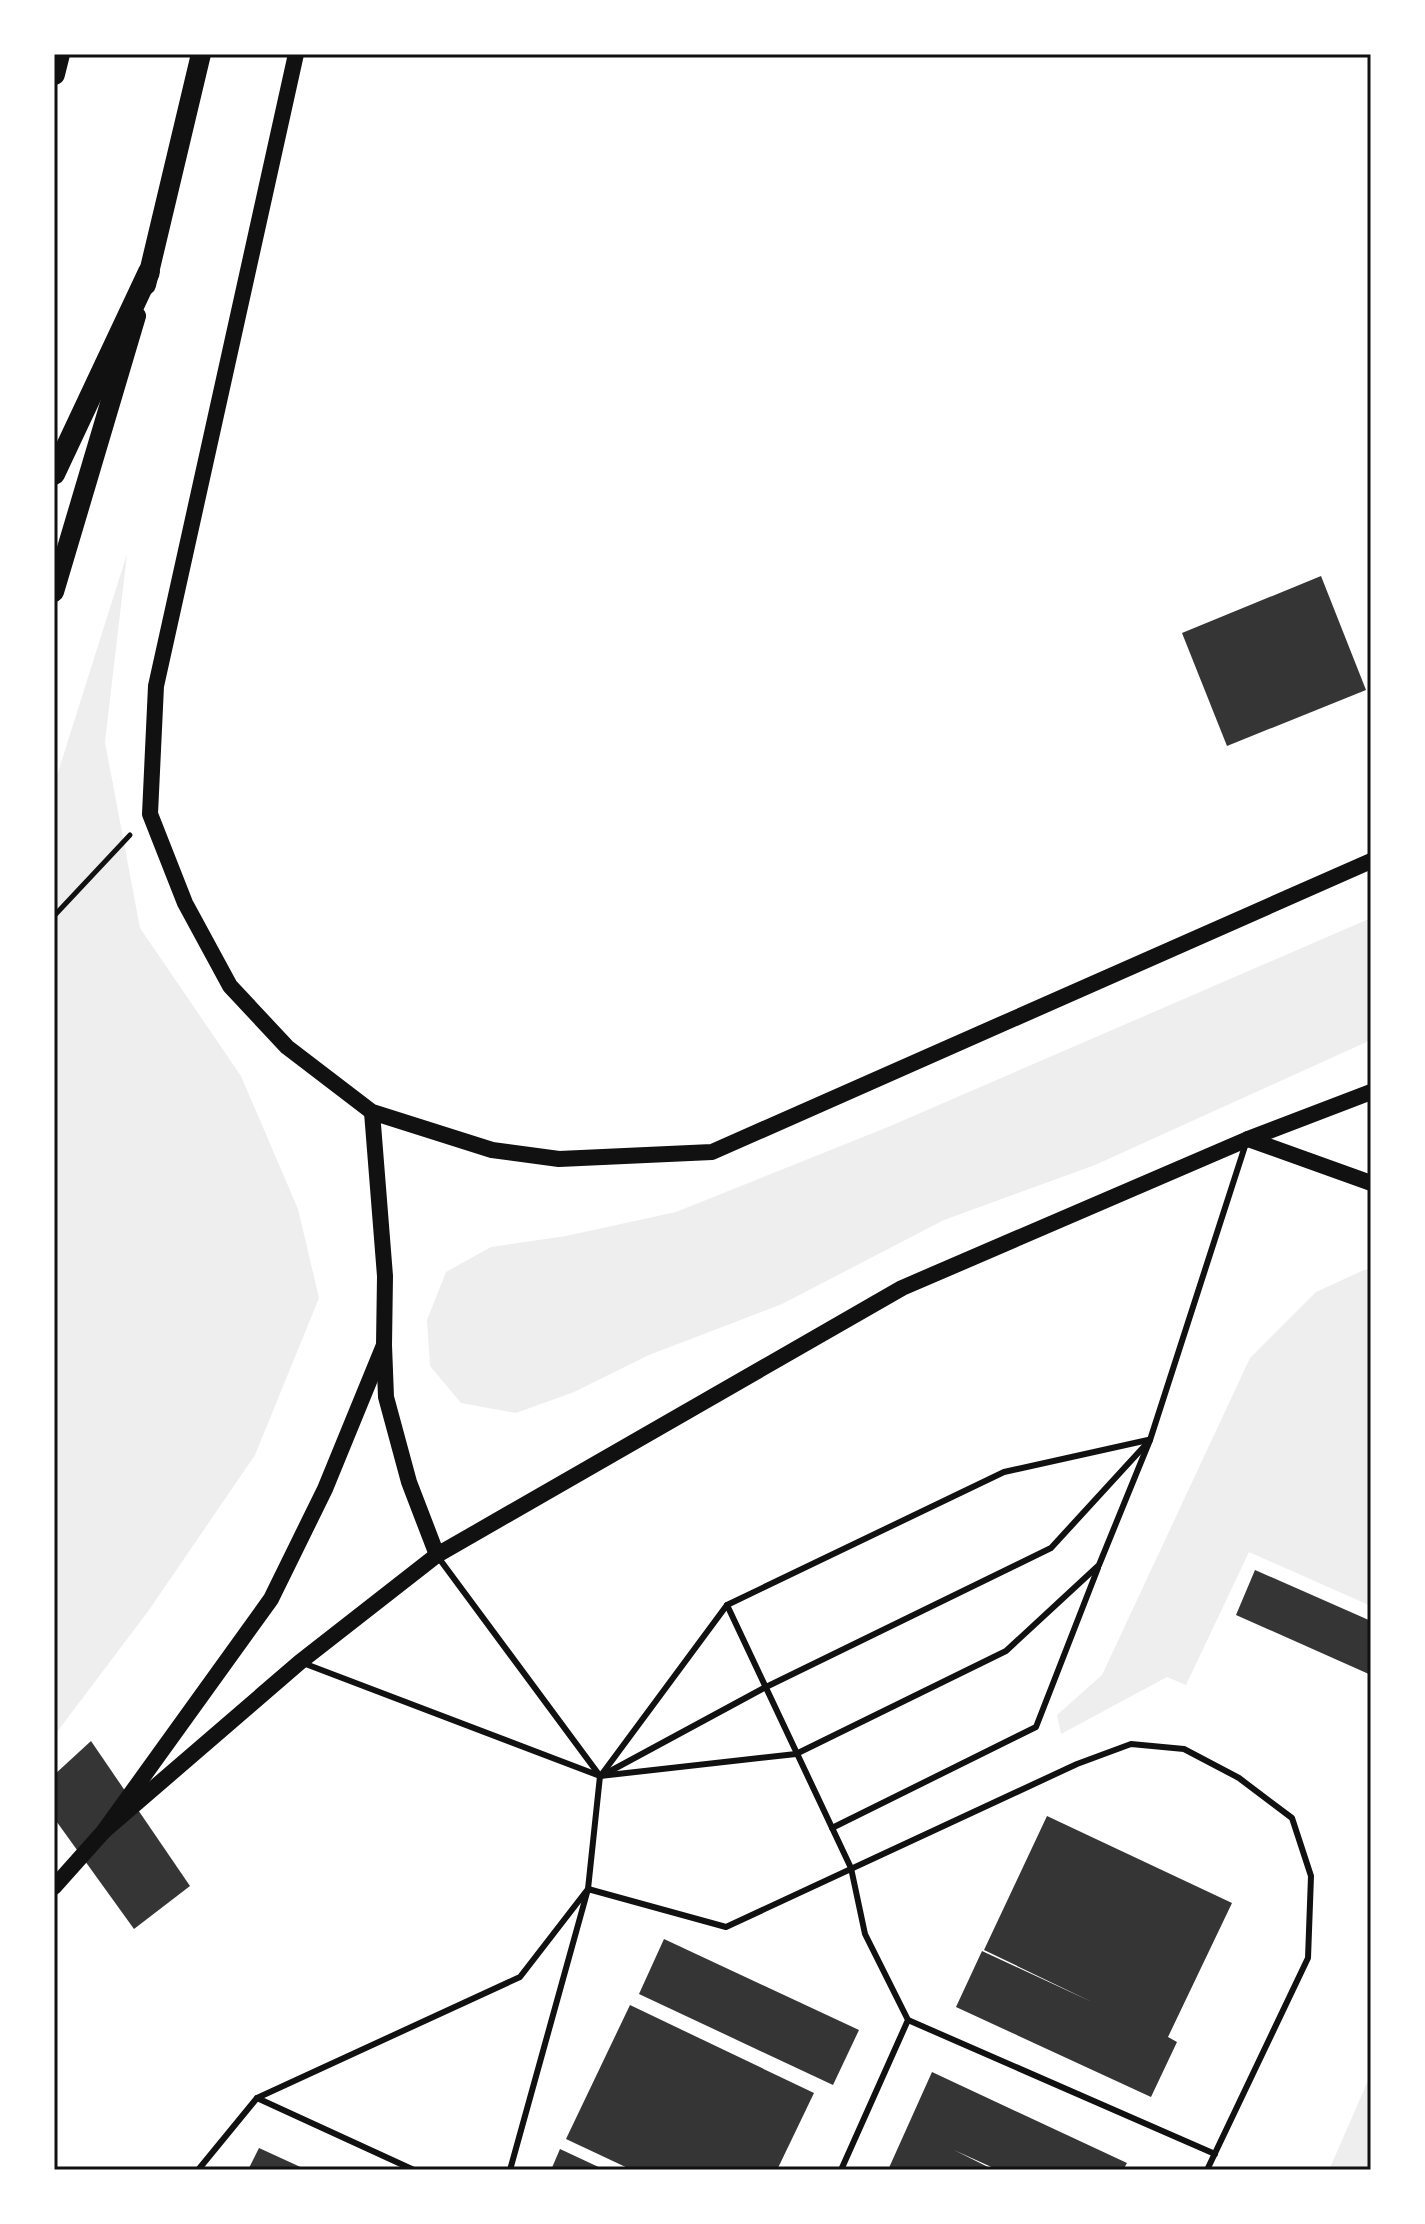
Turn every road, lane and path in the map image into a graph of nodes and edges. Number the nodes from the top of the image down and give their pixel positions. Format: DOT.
graph roads {
  1 [pos="59,54"];
  2 [pos="201,54"];
  3 [pos="211,54"];
  4 [pos="296,54"];
  5 [pos="54,74"];
  6 [pos="192,95"];
  7 [pos="149,272"];
  8 [pos="54,474"];
  9 [pos="54,592"];
  10 [pos="150,814"];
  11 [pos="1371,861"];
  12 [pos="54,916"];
  13 [pos="1371,1092"];
  14 [pos="372,1112"];
  15 [pos="1248,1139"];
  16 [pos="1371,1183"];
  17 [pos="384,1345"];
  18 [pos="1150,1440"];
  19 [pos="437,1555"];
  20 [pos="1099,1565"];
  21 [pos="727,1605"];
  22 [pos="300,1662"];
  23 [pos="764,1688"];
  24 [pos="796,1754"];
  25 [pos="600,1776"];
  26 [pos="832,1828"];
  27 [pos="104,1831"];
  28 [pos="851,1868"];
  29 [pos="54,1887"];
  30 [pos="588,1889"];
  31 [pos="908,2020"];
  32 [pos="257,2098"];
  33 [pos="1215,2154"];
  34 [pos="198,2170"];
  35 [pos="414,2170"];
  36 [pos="510,2170"];
  37 [pos="841,2170"];
  38 [pos="1207,2170"];
  1 -- 5 [label="highway"];
  2 -- 6 [label="main road"];
  3 -- 6 [label="main road"];
  4 -- 10 [label="main road"];
  6 -- 7 [label="main road"];
  7 -- 8 [label="highway"];
  7 -- 9 [label="main road"];
  10 -- 12 [label="path"];
  10 -- 14 [label="main road"];
  11 -- 14 [label="main road"];
  13 -- 15 [label="main road"];
  14 -- 17 [label="main road"];
  15 -- 16 [label="main road"];
  15 -- 18 [label="lane"];
  15 -- 19 [label="main road"];
  17 -- 19 [label="main road"];
  17 -- 27 [label="main road"];
  18 -- 20 [label="lane"];
  18 -- 21 [label="lane"];
  18 -- 23 [label="lane"];
  19 -- 22 [label="main road"];
  19 -- 25 [label="lane"];
  20 -- 24 [label="lane"];
  20 -- 26 [label="lane"];
  21 -- 23 [label="lane"];
  21 -- 25 [label="lane"];
  22 -- 25 [label="lane"];
  22 -- 27 [label="main road"];
  23 -- 24 [label="lane"];
  23 -- 25 [label="lane"];
  24 -- 25 [label="lane"];
  24 -- 26 [label="lane"];
  25 -- 30 [label="lane"];
  26 -- 28 [label="lane"];
  27 -- 29 [label="main road"];
  28 -- 30 [label="lane"];
  28 -- 31 [label="lane"];
  28 -- 33 [label="lane"];
  30 -- 32 [label="lane"];
  30 -- 36 [label="lane"];
  31 -- 33 [label="lane"];
  31 -- 37 [label="lane"];
  32 -- 34 [label="lane"];
  32 -- 35 [label="lane"];
  33 -- 38 [label="lane"];
}
